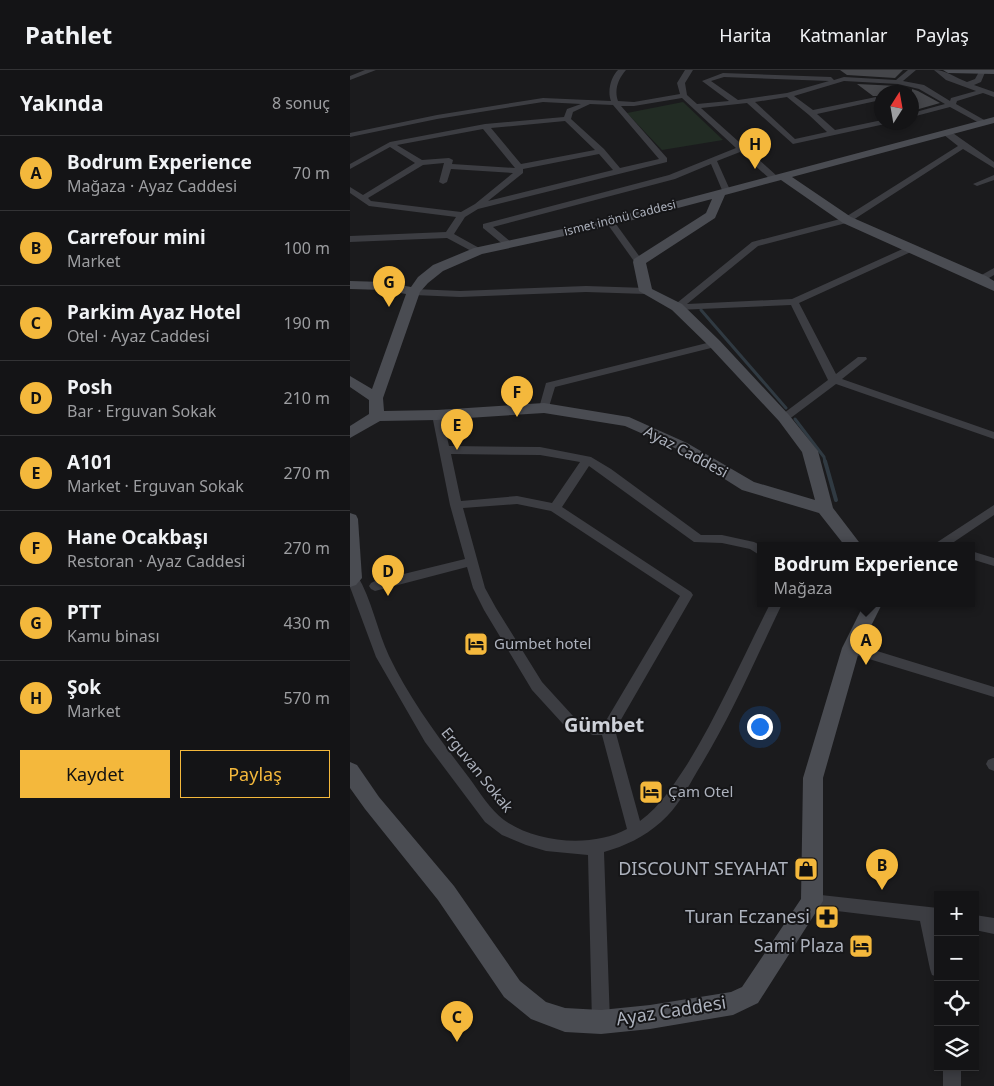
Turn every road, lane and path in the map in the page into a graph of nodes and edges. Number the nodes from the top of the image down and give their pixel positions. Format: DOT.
graph roads {
  1 [pos="372,70"];
  2 [pos="622,70"];
  3 [pos="689,70"];
  4 [pos="837,70"];
  5 [pos="912,70"];
  6 [pos="938,70"];
  7 [pos="983,71"];
  8 [pos="994,71"];
  9 [pos="948,74"];
  10 [pos="350,78"];
  11 [pos="844,80"];
  12 [pos="853,81"];
  13 [pos="939,81"];
  14 [pos="898,82"];
  15 [pos="930,84"];
  16 [pos="968,85"];
  17 [pos="860,87"];
  18 [pos="921,87"];
  19 [pos="982,91"];
  20 [pos="866,93"];
  21 [pos="788,94"];
  22 [pos="994,95"];
  23 [pos="684,96"];
  24 [pos="873,99"];
  25 [pos="750,101"];
  26 [pos="591,102"];
  27 [pos="736,102"];
  28 [pos="616,104"];
  29 [pos="952,104"];
  30 [pos="696,106"];
  31 [pos="812,113"];
  32 [pos="919,113"];
  33 [pos="437,117"];
  34 [pos="567,119"];
  35 [pos="988,122"];
  36 [pos="874,124"];
  37 [pos="485,126"];
  38 [pos="947,133"];
  39 [pos="442,134"];
  40 [pos="834,134"];
  41 [pos="350,135"];
  42 [pos="390,144"];
  43 [pos="963,146"];
  44 [pos="742,148"];
  45 [pos="601,151"];
  46 [pos="713,160"];
  47 [pos="421,163"];
  48 [pos="448,166"];
  49 [pos="994,166"];
  50 [pos="350,167"];
  51 [pos="520,169"];
  52 [pos="619,172"];
  53 [pos="779,177"];
  54 [pos="994,177"];
  55 [pos="443,182"];
  56 [pos="976,184"];
  57 [pos="350,189"];
  58 [pos="723,191"];
  59 [pos="362,198"];
  60 [pos="475,207"];
  61 [pos="462,214"];
  62 [pos="847,220"];
  63 [pos="610,222"];
  64 [pos="449,235"];
  65 [pos="350,239"];
  66 [pos="508,244"];
  67 [pos="910,249"];
  68 [pos="478,251"];
  69 [pos="639,262"];
  70 [pos="994,271"];
  71 [pos="981,279"];
  72 [pos="350,285"];
  73 [pos="994,287"];
  74 [pos="646,291"];
  75 [pos="414,292"];
  76 [pos="794,302"];
  77 [pos="677,307"];
  78 [pos="715,344"];
  79 [pos="862,359"];
  80 [pos="833,379"];
  81 [pos="350,380"];
  82 [pos="376,398"];
  83 [pos="544,408"];
  84 [pos="437,415"];
  85 [pos="376,416"];
  86 [pos="784,418"];
  87 [pos="350,434"];
  88 [pos="994,436"];
  89 [pos="445,450"];
  90 [pos="587,460"];
  91 [pos="456,504"];
  92 [pos="555,508"];
  93 [pos="825,509"];
  94 [pos="994,509"];
  95 [pos="351,528"];
  96 [pos="851,542"];
  97 [pos="949,542"];
  98 [pos="757,549"];
  99 [pos="975,556"];
  100 [pos="472,561"];
  101 [pos="994,562"];
  102 [pos="352,579"];
  103 [pos="375,586"];
  104 [pos="775,607"];
  105 [pos="872,607"];
  106 [pos="851,648"];
  107 [pos="994,692"];
  108 [pos="608,730"];
  109 [pos="353,782"];
  110 [pos="635,832"];
  111 [pos="596,848"];
  112 [pos="812,901"];
  113 [pos="932,915"];
  114 [pos="979,923"];
  115 [pos="994,926"];
  116 [pos="934,936"];
  117 [pos="601,1022"];
  118 [pos="952,1071"];
  119 [pos="952,1086"];
  1 -- 10 [label="street"];
  2 -- 28 [label="street"];
  3 -- 23 [label="street"];
  4 -- 11 [label="street"];
  5 -- 14 [label="street"];
  6 -- 9 [label="street"];
  7 -- 8 [label="street"];
  7 -- 9 [label="street"];
  7 -- 16 [label="street"];
  9 -- 13 [label="street"];
  9 -- 16 [label="street"];
  11 -- 12 [label="street"];
  11 -- 21 [label="street"];
  11 -- 27 [label="street"];
  12 -- 14 [label="street"];
  12 -- 17 [label="street"];
  14 -- 18 [label="street"];
  15 -- 18 [label="street"];
  16 -- 19 [label="street"];
  18 -- 29 [label="street"];
  19 -- 22 [label="street"];
  19 -- 29 [label="street"];
  20 -- 24 [label="street"];
  21 -- 25 [label="street"];
  21 -- 31 [label="street"];
  23 -- 28 [label="street"];
  23 -- 30 [label="street"];
  24 -- 31 [label="street"];
  25 -- 27 [label="street"];
  25 -- 40 [label="street"];
  26 -- 28 [label="street"];
  26 -- 33 [label="street"];
  26 -- 34 [label="street"];
  27 -- 30 [label="street"];
  28 -- 52 [label="street"];
  29 -- 32 [label="street"];
  29 -- 35 [label="street"];
  30 -- 44 [label="street"];
  31 -- 40 [label="street"];
  33 -- 39 [label="street"];
  33 -- 41 [label="street"];
  34 -- 37 [label="street"];
  34 -- 45 [label="street"];
  35 -- 38 [label="street, ismet inönü Caddesi"];
  36 -- 40 [label="street"];
  37 -- 39 [label="street"];
  37 -- 51 [label="street"];
  38 -- 43 [label="street"];
  38 -- 53 [label="street, ismet inönü Caddesi"];
  39 -- 42 [label="street"];
  42 -- 47 [label="street"];
  42 -- 50 [label="street"];
  43 -- 49 [label="street"];
  43 -- 62 [label="street"];
  44 -- 46 [label="street"];
  44 -- 53 [label="street"];
  45 -- 51 [label="street"];
  45 -- 52 [label="street"];
  46 -- 58 [label="street"];
  46 -- 66 [label="street"];
  47 -- 48 [label="street"];
  47 -- 59 [label="street"];
  48 -- 51 [label="street"];
  48 -- 55 [label="street"];
  51 -- 60 [label="street"];
  52 -- 60 [label="street"];
  53 -- 58 [label="street, ismet inönü Caddesi"];
  53 -- 62 [label="street"];
  54 -- 56 [label="street"];
  57 -- 59 [label="street"];
  58 -- 63 [label="street, ismet inönü Caddesi"];
  58 -- 69 [label="street"];
  59 -- 61 [label="street"];
  60 -- 61 [label="street"];
  61 -- 64 [label="street"];
  62 -- 67 [label="street"];
  62 -- 77 [label="street"];
  63 -- 66 [label="street, ismet inönü Caddesi"];
  63 -- 69 [label="street"];
  64 -- 65 [label="street"];
  64 -- 68 [label="street"];
  66 -- 68 [label="street, ismet inönü Caddesi"];
  67 -- 71 [label="street"];
  67 -- 76 [label="street"];
  68 -- 75 [label="street, ismet inönü Caddesi"];
  69 -- 74 [label="street"];
  70 -- 71 [label="street"];
  71 -- 73 [label="street"];
  72 -- 75 [label="street"];
  74 -- 75 [label="street"];
  74 -- 77 [label="street"];
  75 -- 82 [label="street, ismet inönü Caddesi"];
  76 -- 77 [label="street"];
  76 -- 80 [label="street"];
  77 -- 78 [label="street"];
  78 -- 83 [label="street"];
  78 -- 86 [label="street"];
  79 -- 80 [label="street"];
  80 -- 86 [label="street"];
  80 -- 88 [label="street"];
  81 -- 82 [label="street"];
  82 -- 85 [label="street, ismet inönü Caddesi"];
  83 -- 84 [label="street, Ayaz Caddesi"];
  83 -- 93 [label="street, Ayaz Caddesi"];
  84 -- 85 [label="street, Ayaz Caddesi"];
  84 -- 89 [label="street"];
  85 -- 87 [label="street"];
  86 -- 93 [label="street"];
  89 -- 90 [label="street"];
  89 -- 91 [label="street"];
  90 -- 92 [label="street"];
  90 -- 98 [label="street"];
  91 -- 92 [label="street"];
  91 -- 100 [label="street"];
  92 -- 108 [label="street"];
  93 -- 96 [label="street"];
  94 -- 97 [label="street"];
  95 -- 102 [label="street"];
  99 -- 101 [label="street"];
  100 -- 103 [label="street"];
  100 -- 108 [label="street"];
  102 -- 111 [label="street, Erguvan Sokak"];
  104 -- 110 [label="street, Erguvan Sokak"];
  105 -- 106 [label="street"];
  106 -- 107 [label="street"];
  106 -- 112 [label="street"];
  108 -- 110 [label="street"];
  109 -- 117 [label="street, Ayaz Caddesi"];
  110 -- 111 [label="street, Erguvan Sokak"];
  111 -- 117 [label="street"];
  112 -- 113 [label="street"];
  112 -- 117 [label="street, Ayaz Caddesi"];
  113 -- 116 [label="street"];
  114 -- 115 [label="street"];
  118 -- 119 [label="street"];
}
